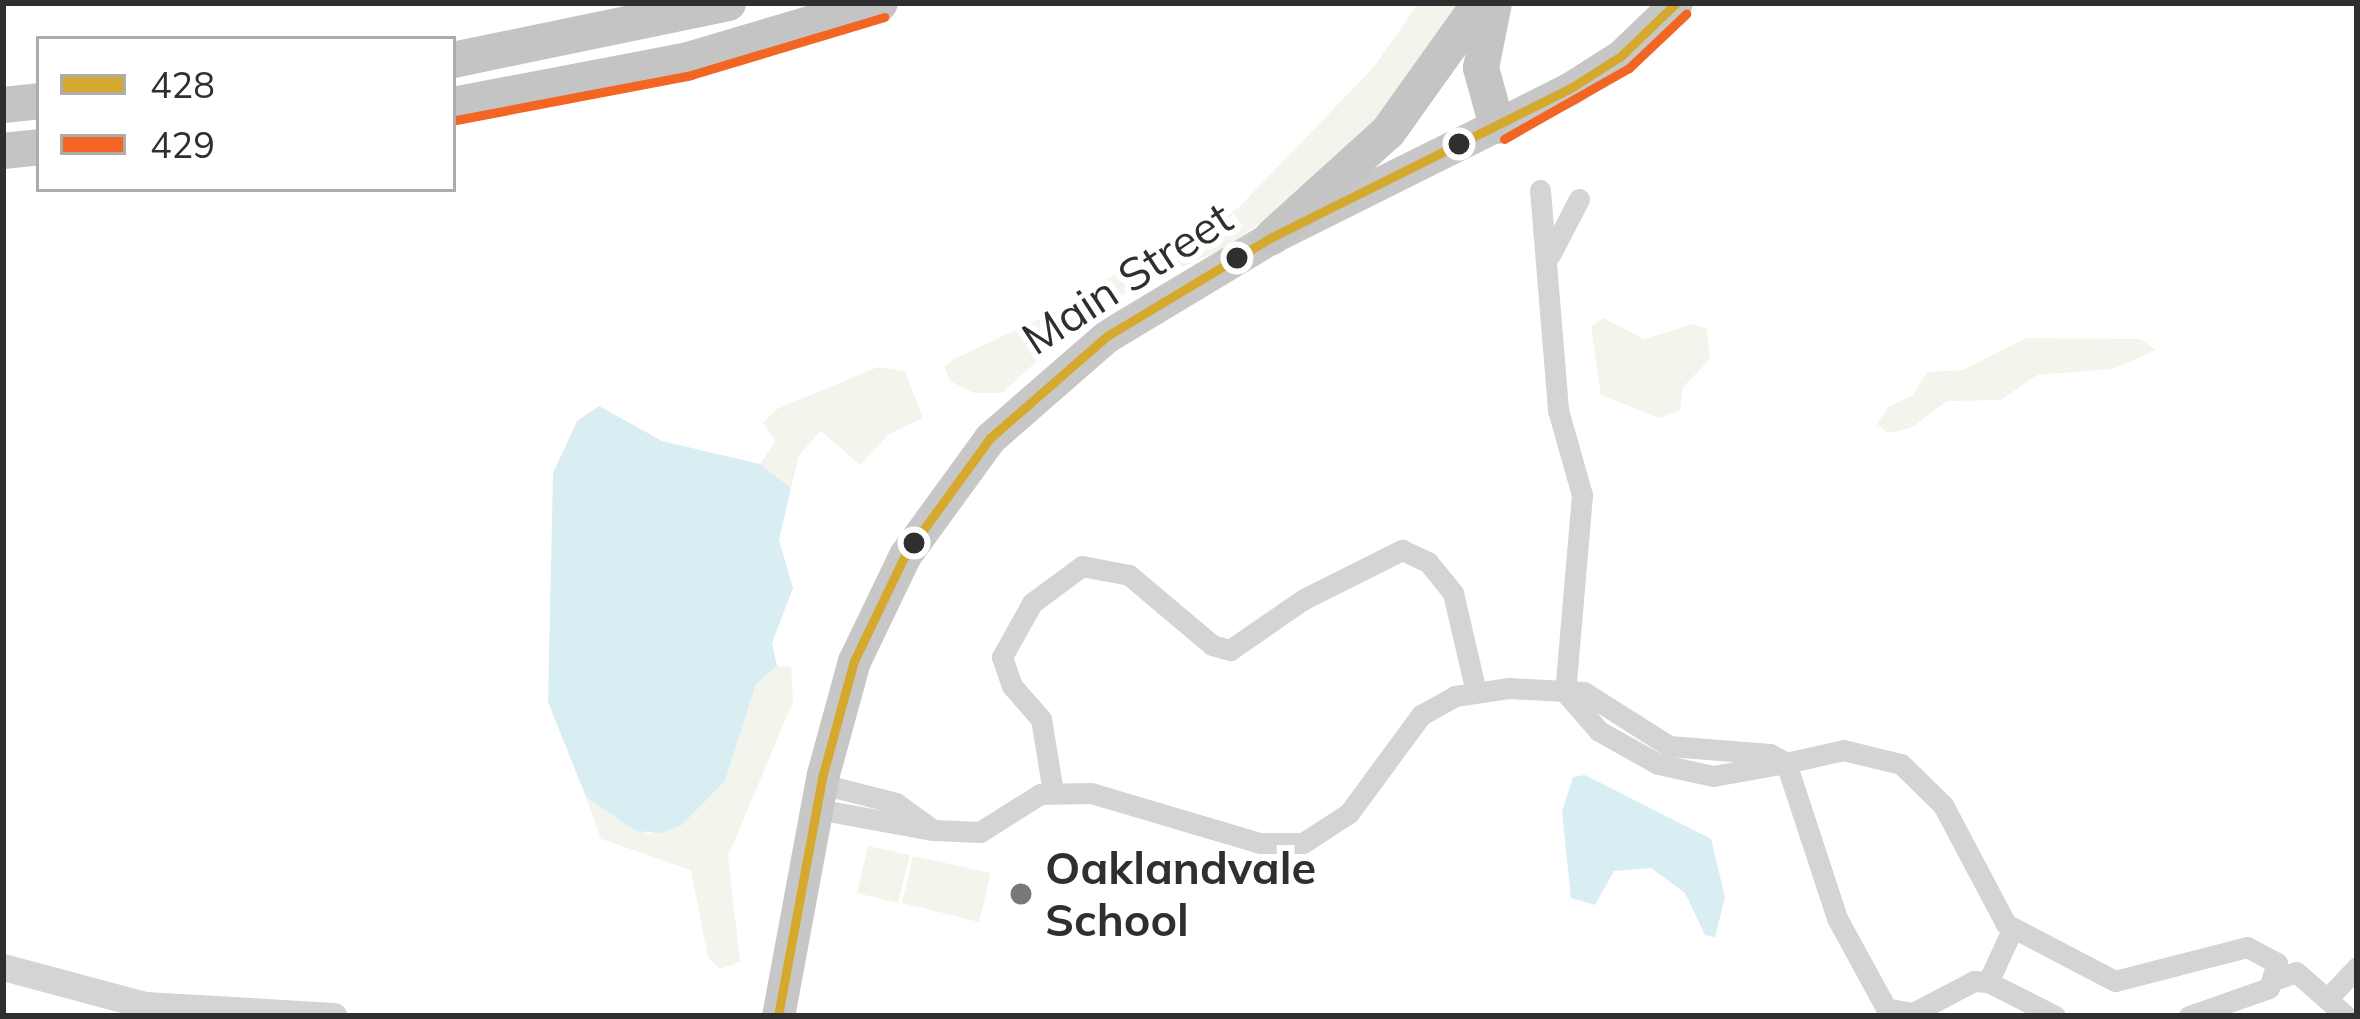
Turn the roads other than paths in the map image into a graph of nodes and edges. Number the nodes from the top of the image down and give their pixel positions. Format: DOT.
graph roads {
  1 [pos="728,3"];
  2 [pos="880,3"];
  3 [pos="1480,3"];
  4 [pos="1494,3"];
  5 [pos="1676,3"];
  6 [pos="456,59"];
  7 [pos="36,101"];
  8 [pos="456,104"];
  9 [pos="3,105"];
  10 [pos="1497,126"];
  11 [pos="36,147"];
  12 [pos="3,151"];
  13 [pos="1540,190"];
  14 [pos="1579,199"];
  15 [pos="1272,237"];
  16 [pos="1547,261"];
  17 [pos="1476,692"];
  18 [pos="1565,692"];
  19 [pos="1786,764"];
  20 [pos="1053,792"];
  21 [pos="819,796"];
  22 [pos="2012,930"];
  23 [pos="2357,967"];
  24 [pos="3,968"];
  25 [pos="2277,979"];
  26 [pos="1988,982"];
  27 [pos="2327,999"];
  28 [pos="334,1016"];
  29 [pos="778,1016"];
  30 [pos="2055,1016"];
  31 [pos="2189,1016"];
  32 [pos="2345,1016"];
  1 -- 6 [label="highway"];
  2 -- 8 [label="highway"];
  3 -- 15 [label="highway"];
  4 -- 10 [label="highway"];
  5 -- 10 [label="main road, Main Street"];
  7 -- 9 [label="highway"];
  10 -- 15 [label="main road, Main Street"];
  11 -- 12 [label="highway"];
  13 -- 16 [label="street"];
  14 -- 16 [label="street"];
  15 -- 21 [label="main road, Main Street"];
  16 -- 18 [label="street"];
  17 -- 18 [label="street"];
  17 -- 20 [label="street"];
  17 -- 20 [label="street"];
  18 -- 19 [label="street"];
  19 -- 22 [label="street"];
  19 -- 26 [label="street"];
  20 -- 21 [label="street"];
  21 -- 29 [label="main road, Main Street"];
  22 -- 25 [label="street"];
  22 -- 26 [label="street"];
  23 -- 27 [label="street"];
  24 -- 28 [label="street"];
  25 -- 27 [label="street"];
  25 -- 31 [label="street"];
  26 -- 30 [label="street"];
  27 -- 32 [label="street"];
}
